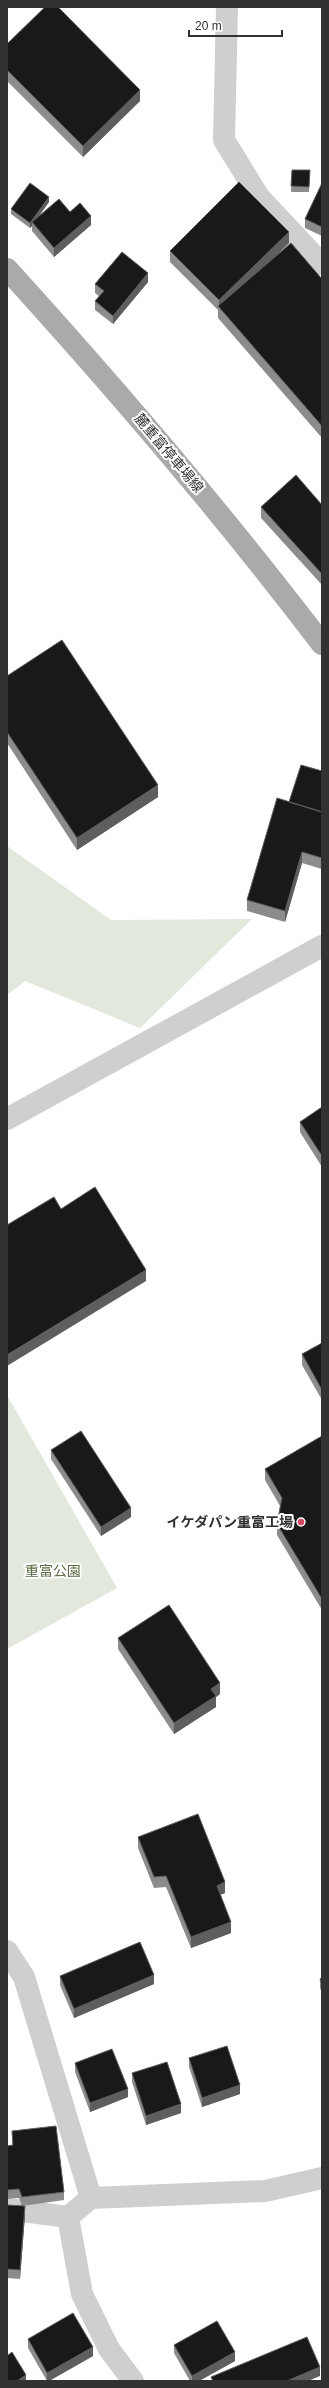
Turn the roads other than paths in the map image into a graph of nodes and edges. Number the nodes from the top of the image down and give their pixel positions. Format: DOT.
graph roads {
  1 [pos="227,7"];
  2 [pos="322,264"];
  3 [pos="7,269"];
  4 [pos="322,644"];
  5 [pos="322,946"];
  6 [pos="7,1119"];
  7 [pos="7,1951"];
  8 [pos="322,2178"];
  9 [pos="90,2198"];
  10 [pos="7,2209"];
  11 [pos="68,2217"];
  12 [pos="133,2381"];
  1 -- 2 [label="street"];
  3 -- 4 [label="main road, 麓重富停車場線"];
  5 -- 6 [label="street"];
  7 -- 9 [label="street"];
  8 -- 9 [label="street"];
  9 -- 11 [label="street"];
  10 -- 11 [label="street"];
  11 -- 12 [label="street"];
}
